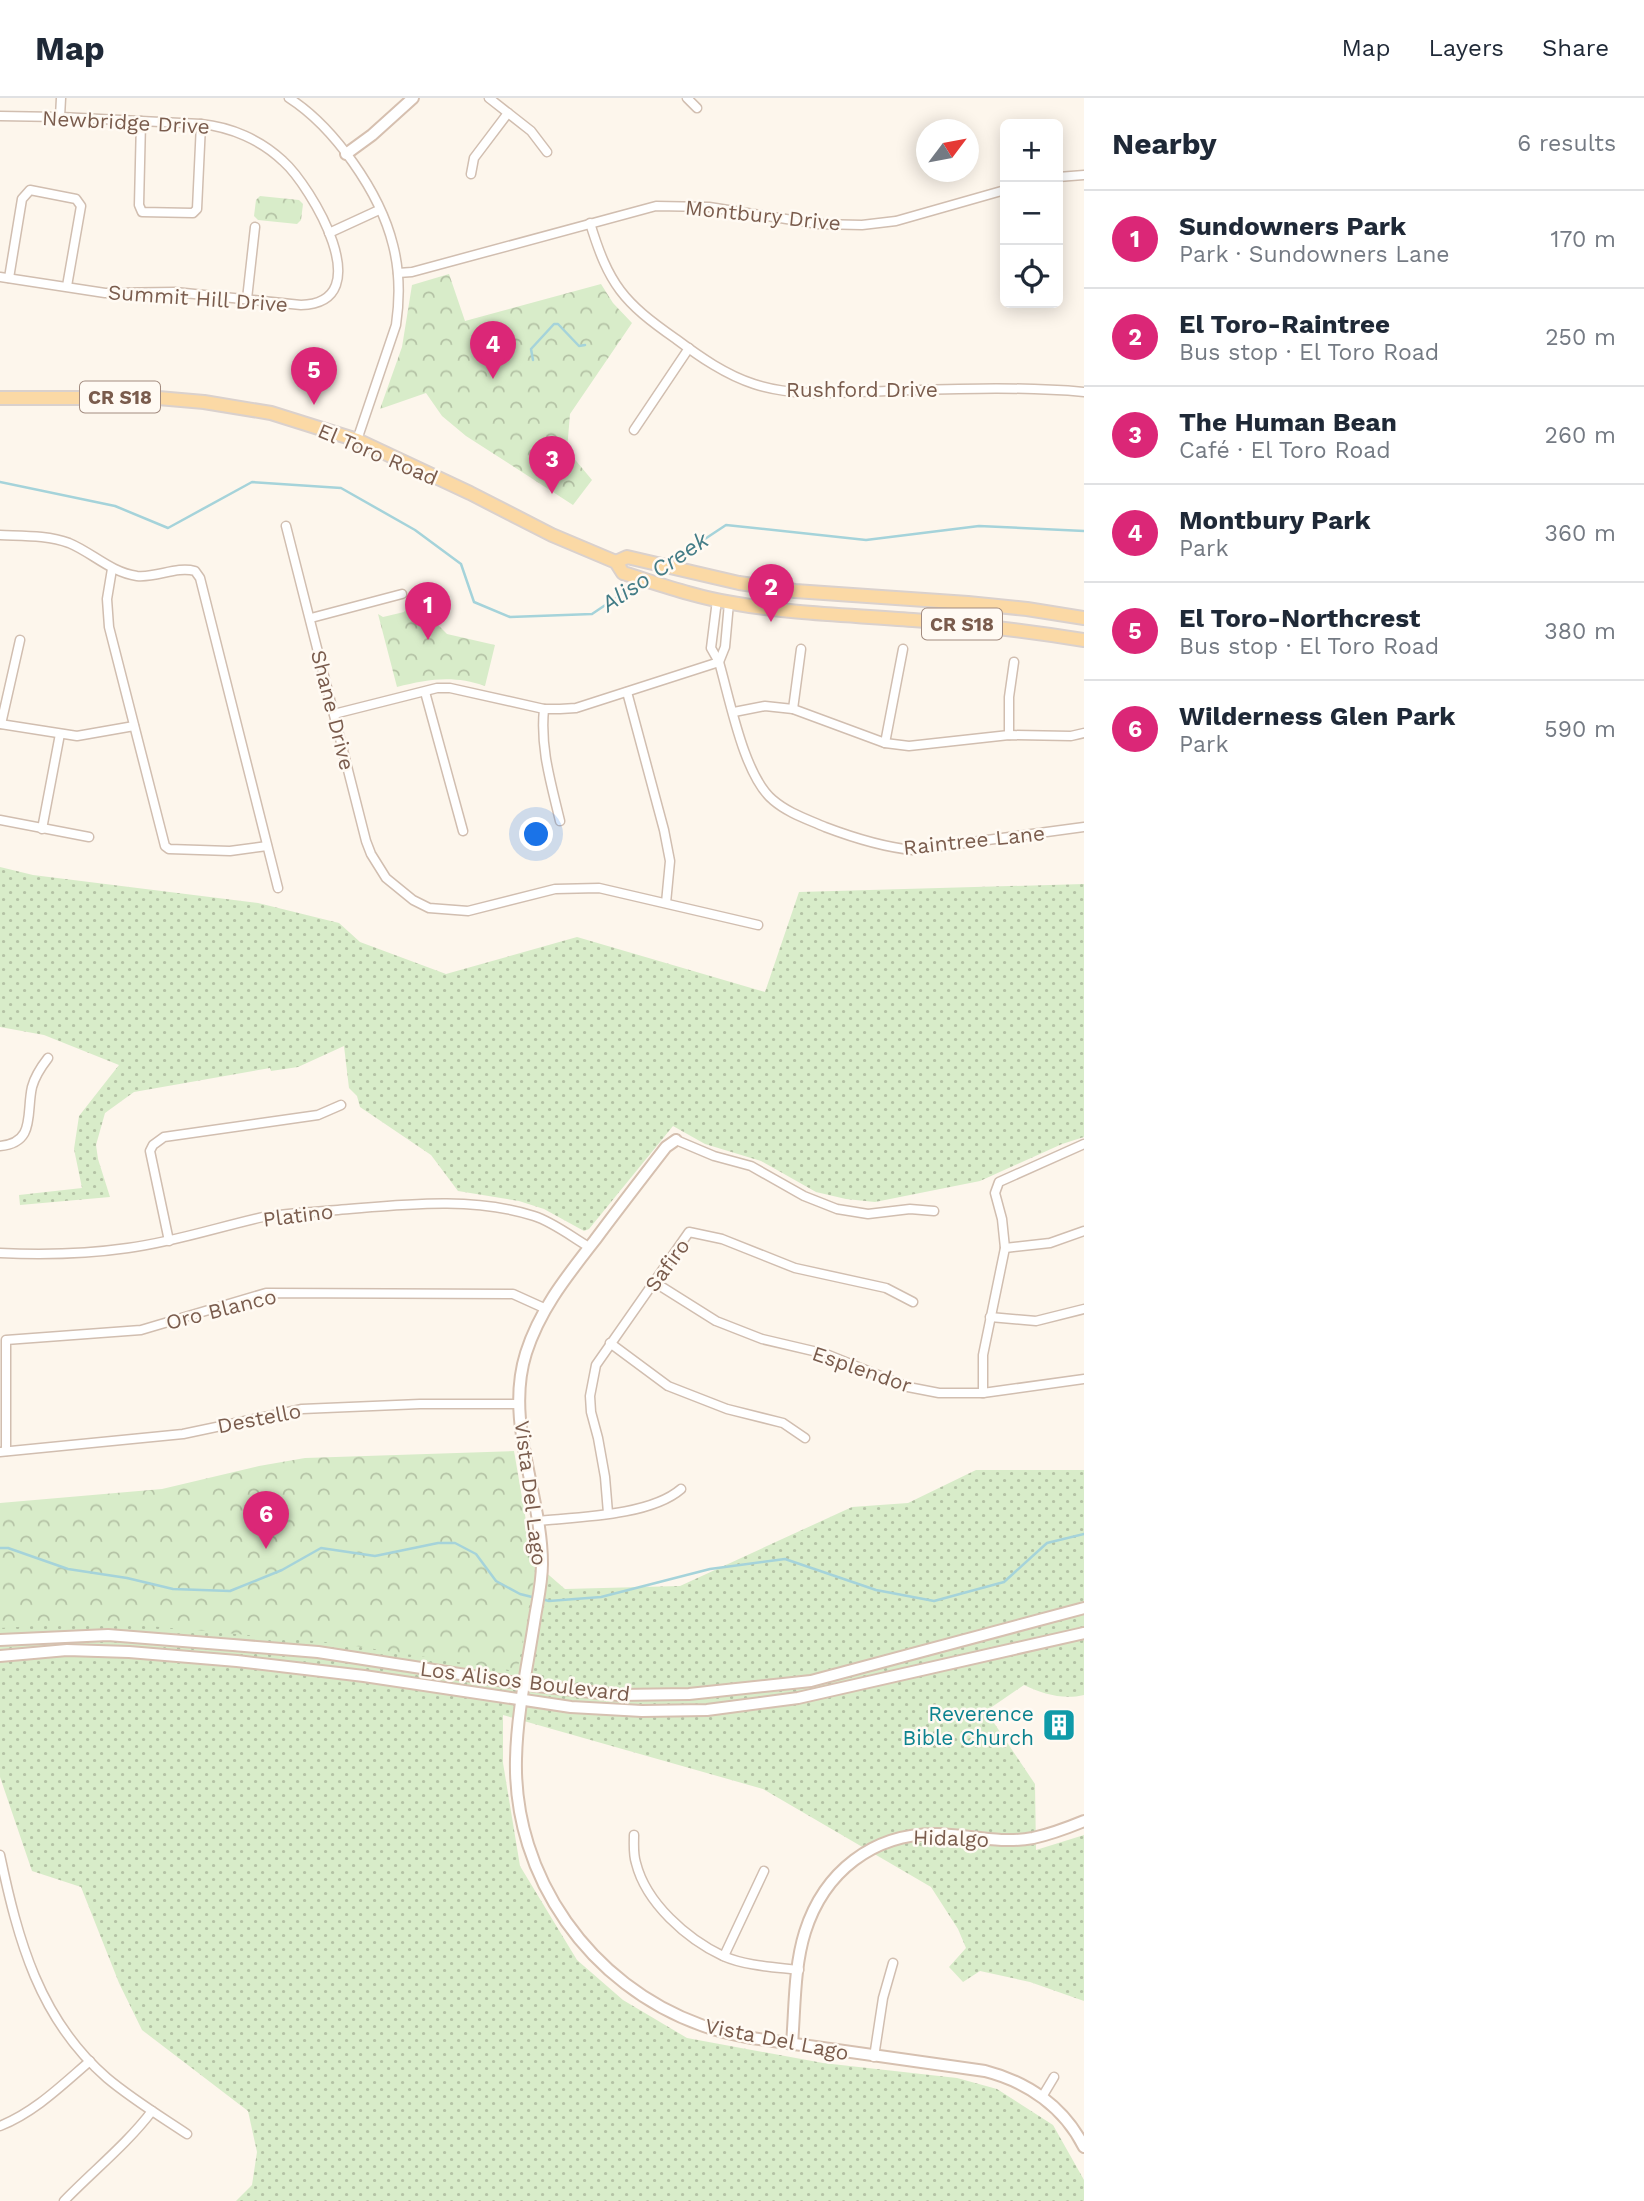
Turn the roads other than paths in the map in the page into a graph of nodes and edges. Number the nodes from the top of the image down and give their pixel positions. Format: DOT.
graph roads {
  1 [pos="61,98"];
  2 [pos="289,98"];
  3 [pos="412,98"];
  4 [pos="489,98"];
  5 [pos="687,98"];
  6 [pos="696,108"];
  7 [pos="508,113"];
  8 [pos="0,116"];
  9 [pos="60,117"];
  10 [pos="141,121"];
  11 [pos="201,124"];
  12 [pos="547,152"];
  13 [pos="346,154"];
  14 [pos="471,174"];
  15 [pos="1084,176"];
  16 [pos="1063,177"];
  17 [pos="1000,191"];
  18 [pos="379,210"];
  19 [pos="590,223"];
  20 [pos="255,227"];
  21 [pos="329,233"];
  22 [pos="398,274"];
  23 [pos="4,278"];
  24 [pos="67,286"];
  25 [pos="247,299"];
  26 [pos="688,348"];
  27 [pos="1084,392"];
  28 [pos="0,398"];
  29 [pos="634,430"];
  30 [pos="357,440"];
  31 [pos="286,526"];
  32 [pos="0,535"];
  33 [pos="620,567"];
  34 [pos="112,569"];
  35 [pos="402,594"];
  36 [pos="723,601"];
  37 [pos="311,618"];
  38 [pos="1084,618"];
  39 [pos="712,634"];
  40 [pos="725,635"];
  41 [pos="20,639"];
  42 [pos="1084,640"];
  43 [pos="801,649"];
  44 [pos="903,649"];
  45 [pos="719,662"];
  46 [pos="1014,662"];
  47 [pos="626,691"];
  48 [pos="425,692"];
  49 [pos="544,709"];
  50 [pos="793,709"];
  51 [pos="734,712"];
  52 [pos="334,714"];
  53 [pos="1,724"];
  54 [pos="134,726"];
  55 [pos="1084,733"];
  56 [pos="60,734"];
  57 [pos="1009,735"];
  58 [pos="885,743"];
  59 [pos="0,820"];
  60 [pos="560,821"];
  61 [pos="1084,827"];
  62 [pos="42,829"];
  63 [pos="463,831"];
  64 [pos="89,837"];
  65 [pos="267,846"];
  66 [pos="278,888"];
  67 [pos="666,903"];
  68 [pos="758,925"];
  69 [pos="48,1058"];
  70 [pos="341,1105"];
  71 [pos="676,1140"];
  72 [pos="1084,1144"];
  73 [pos="0,1146"];
  74 [pos="934,1211"];
  75 [pos="1084,1231"];
  76 [pos="169,1241"];
  77 [pos="589,1247"];
  78 [pos="1006,1248"];
  79 [pos="0,1253"];
  80 [pos="654,1282"];
  81 [pos="913,1301"];
  82 [pos="544,1308"];
  83 [pos="1084,1308"];
  84 [pos="989,1317"];
  85 [pos="610,1343"];
  86 [pos="1084,1379"];
  87 [pos="984,1393"];
  88 [pos="519,1404"];
  89 [pos="805,1438"];
  90 [pos="3,1451"];
  91 [pos="681,1489"];
  92 [pos="608,1513"];
  93 [pos="537,1521"];
  94 [pos="1084,1608"];
  95 [pos="1084,1633"];
  96 [pos="0,1640"];
  97 [pos="0,1656"];
  98 [pos="525,1684"];
  99 [pos="522,1699"];
  100 [pos="1084,1821"];
  101 [pos="634,1835"];
  102 [pos="1,1861"];
  103 [pos="764,1871"];
  104 [pos="724,1956"];
  105 [pos="893,1964"];
  106 [pos="799,1970"];
  107 [pos="792,2044"];
  108 [pos="874,2057"];
  109 [pos="90,2061"];
  110 [pos="1054,2077"];
  111 [pos="1042,2097"];
  112 [pos="152,2111"];
  113 [pos="0,2126"];
  114 [pos="187,2134"];
  115 [pos="1084,2147"];
  116 [pos="64,2201"];
  1 -- 9 [label="street"];
  2 -- 13 [label="street"];
  3 -- 13 [label="main road"];
  4 -- 7 [label="street"];
  5 -- 6 [label="street"];
  7 -- 12 [label="street"];
  7 -- 14 [label="street"];
  8 -- 9 [label="street, Newbridge Drive"];
  9 -- 10 [label="street, Newbridge Drive"];
  10 -- 11 [label="street, Newbridge Drive"];
  10 -- 11 [label="street"];
  11 -- 21 [label="street, Newbridge Drive"];
  13 -- 18 [label="street"];
  15 -- 16 [label="street"];
  17 -- 19 [label="street, Montbury Drive"];
  18 -- 21 [label="street"];
  18 -- 22 [label="street"];
  19 -- 22 [label="street, Montbury Drive"];
  19 -- 26 [label="street, Rushford Drive"];
  20 -- 25 [label="street"];
  21 -- 25 [label="street, Summit Hill Drive"];
  22 -- 30 [label="street"];
  23 -- 24 [label="street, Summit Hill Drive"];
  23 -- 24 [label="street"];
  24 -- 25 [label="street, Summit Hill Drive"];
  26 -- 27 [label="street, Rushford Drive"];
  26 -- 29 [label="street"];
  28 -- 30 [label="main road, El Toro Road / CR S18"];
  30 -- 33 [label="main road, El Toro Road / CR S18"];
  31 -- 37 [label="street, Shane Drive"];
  32 -- 34 [label="street"];
  33 -- 36 [label="main road, El Toro Road / CR S18"];
  33 -- 38 [label="main road, El Toro Road"];
  34 -- 54 [label="street"];
  34 -- 65 [label="street"];
  35 -- 37 [label="street"];
  36 -- 39 [label="street, Raintree Lane"];
  36 -- 40 [label="street, Raintree Lane"];
  36 -- 42 [label="main road, El Toro Road / CR S18"];
  37 -- 52 [label="street, Shane Drive"];
  39 -- 40 [label="street"];
  39 -- 45 [label="street, Raintree Lane"];
  40 -- 45 [label="street, Raintree Lane"];
  41 -- 53 [label="street"];
  43 -- 50 [label="street"];
  44 -- 58 [label="street"];
  45 -- 47 [label="street"];
  45 -- 51 [label="street, Raintree Lane"];
  46 -- 57 [label="street"];
  47 -- 49 [label="street"];
  47 -- 67 [label="street"];
  48 -- 49 [label="street"];
  48 -- 52 [label="street"];
  48 -- 63 [label="street"];
  49 -- 60 [label="street"];
  50 -- 51 [label="street"];
  50 -- 58 [label="street"];
  51 -- 61 [label="street, Raintree Lane"];
  52 -- 67 [label="street, Shane Drive"];
  53 -- 56 [label="street"];
  54 -- 56 [label="street"];
  54 -- 65 [label="street"];
  55 -- 57 [label="street"];
  56 -- 62 [label="street"];
  57 -- 58 [label="street"];
  59 -- 62 [label="street"];
  62 -- 64 [label="street"];
  65 -- 66 [label="street"];
  67 -- 68 [label="street, Shane Drive"];
  69 -- 73 [label="street"];
  70 -- 76 [label="street"];
  71 -- 74 [label="street"];
  71 -- 77 [label="main road, Vista Del Lago"];
  72 -- 78 [label="street"];
  75 -- 78 [label="street"];
  76 -- 77 [label="street, Platino"];
  76 -- 79 [label="street, Platino"];
  77 -- 82 [label="main road, Vista Del Lago"];
  78 -- 84 [label="street"];
  80 -- 81 [label="street, Safiro"];
  80 -- 85 [label="street, Safiro"];
  80 -- 87 [label="street, Esplendor"];
  82 -- 88 [label="main road, Vista Del Lago"];
  82 -- 90 [label="street, Oro Blanco"];
  83 -- 84 [label="street"];
  84 -- 87 [label="street"];
  85 -- 89 [label="street"];
  85 -- 92 [label="street, Safiro"];
  86 -- 87 [label="street, Esplendor"];
  88 -- 90 [label="street, Destello"];
  88 -- 93 [label="main road, Vista Del Lago"];
  91 -- 92 [label="street"];
  92 -- 93 [label="street"];
  93 -- 98 [label="main road, Vista Del Lago"];
  94 -- 98 [label="main road, Los Alisos Boulevard"];
  95 -- 99 [label="main road, Los Alisos Boulevard"];
  96 -- 98 [label="main road, Los Alisos Boulevard"];
  97 -- 99 [label="main road, Los Alisos Boulevard"];
  98 -- 99 [label="main road, Vista Del Lago"];
  99 -- 107 [label="main road, Vista Del Lago"];
  100 -- 106 [label="main road, Hidalgo"];
  101 -- 104 [label="street"];
  102 -- 109 [label="street"];
  103 -- 104 [label="street"];
  104 -- 106 [label="street"];
  105 -- 108 [label="street"];
  106 -- 107 [label="main road, Hidalgo"];
  107 -- 108 [label="main road, Vista Del Lago"];
  108 -- 111 [label="main road, Vista Del Lago"];
  109 -- 112 [label="street"];
  109 -- 113 [label="street"];
  110 -- 111 [label="street"];
  111 -- 115 [label="main road, Vista Del Lago"];
  112 -- 114 [label="street"];
  112 -- 116 [label="street"];
}
